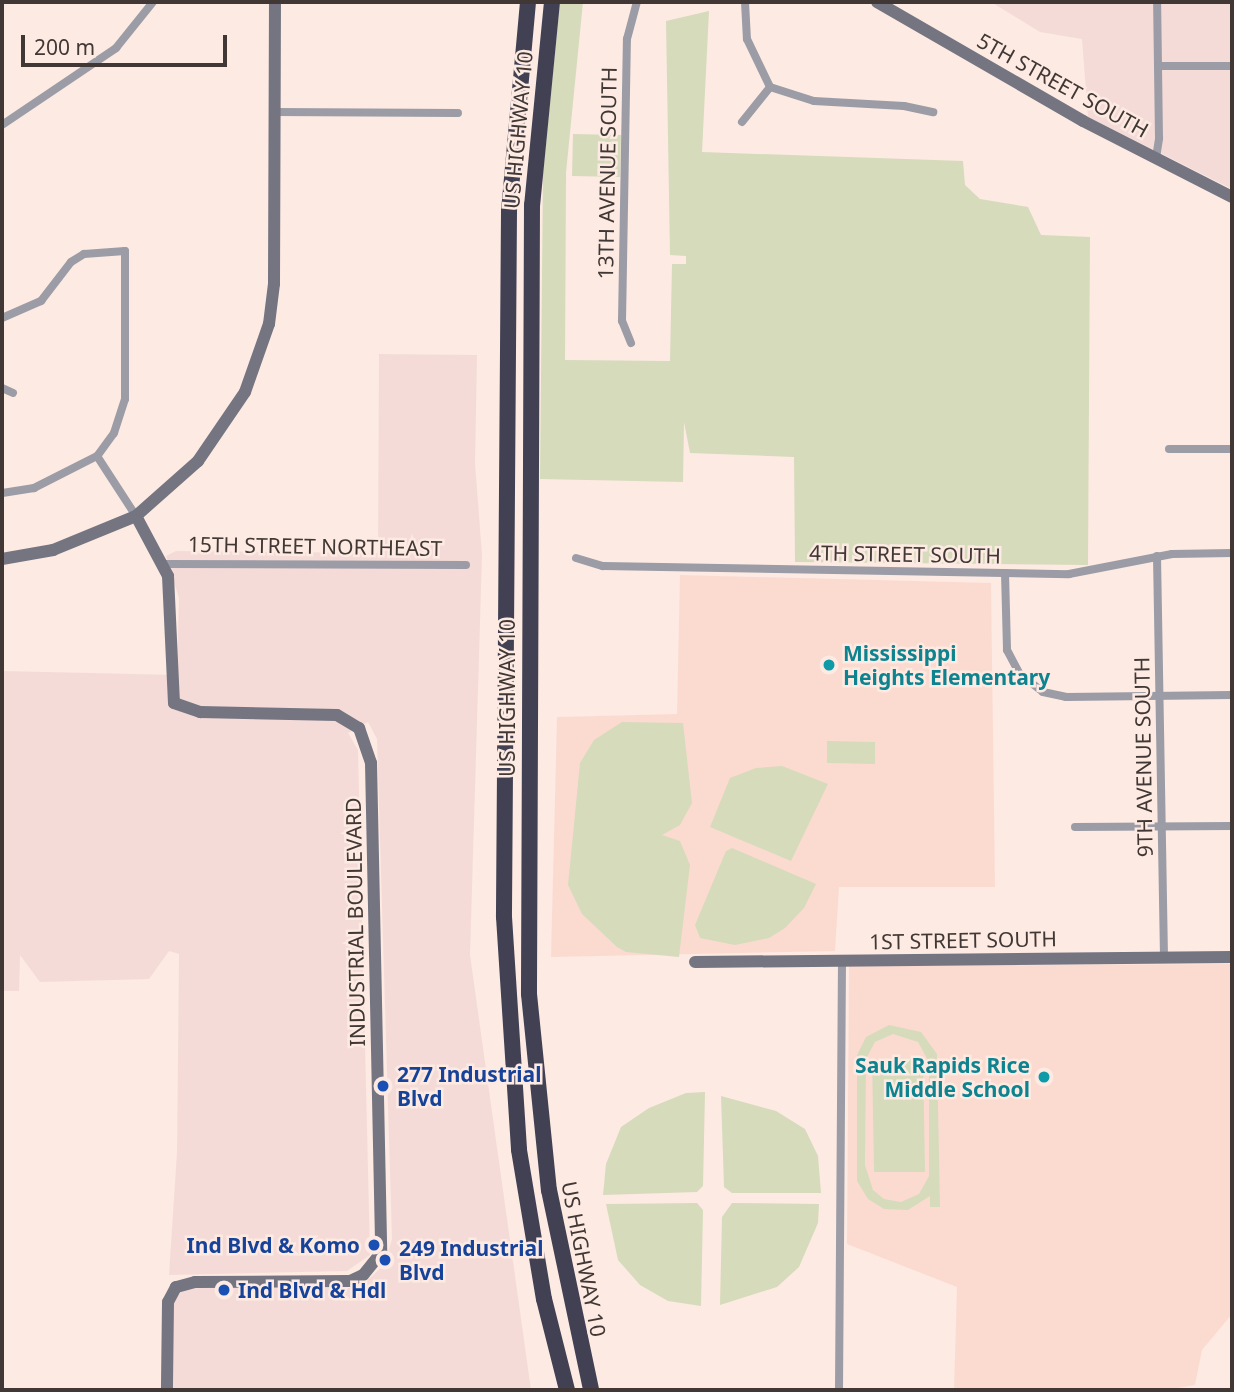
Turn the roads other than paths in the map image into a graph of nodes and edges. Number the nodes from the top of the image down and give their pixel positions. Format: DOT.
graph roads {
  1 [pos="275,2"];
  2 [pos="528,2"];
  3 [pos="552,2"];
  4 [pos="637,2"];
  5 [pos="746,2"];
  6 [pos="877,2"];
  7 [pos="1157,2"];
  8 [pos="149,3"];
  9 [pos="1158,66"];
  10 [pos="1232,66"];
  11 [pos="770,87"];
  12 [pos="275,112"];
  13 [pos="933,112"];
  14 [pos="457,113"];
  15 [pos="742,122"];
  16 [pos="2,125"];
  17 [pos="1156,158"];
  18 [pos="1232,197"];
  19 [pos="2,318"];
  20 [pos="631,343"];
  21 [pos="2,388"];
  22 [pos="13,393"];
  23 [pos="1170,449"];
  24 [pos="1232,449"];
  25 [pos="97,456"];
  26 [pos="2,493"];
  27 [pos="136,516"];
  28 [pos="1232,553"];
  29 [pos="1157,556"];
  30 [pos="576,558"];
  31 [pos="2,559"];
  32 [pos="164,564"];
  33 [pos="466,565"];
  34 [pos="1005,573"];
  35 [pos="1232,695"];
  36 [pos="1159,696"];
  37 [pos="1163,825"];
  38 [pos="1232,826"];
  39 [pos="1075,827"];
  40 [pos="1232,957"];
  41 [pos="1164,958"];
  42 [pos="842,961"];
  43 [pos="695,962"];
  44 [pos="544,1298"];
  45 [pos="580,1347"];
  46 [pos="167,1390"];
  47 [pos="558,1390"];
  48 [pos="567,1390"];
  49 [pos="591,1390"];
  50 [pos="602,1390"];
  51 [pos="839,1390"];
  1 -- 12 [label="street"];
  2 -- 44 [label="highway, US HIGHWAY 10"];
  3 -- 45 [label="highway, US HIGHWAY 10"];
  4 -- 20 [label="street, 13TH AVENUE SOUTH"];
  5 -- 11 [label="street"];
  6 -- 17 [label="street, 5TH STREET SOUTH"];
  7 -- 9 [label="street"];
  8 -- 16 [label="street"];
  9 -- 10 [label="street"];
  9 -- 17 [label="street"];
  11 -- 13 [label="street"];
  11 -- 15 [label="street"];
  12 -- 14 [label="street"];
  12 -- 27 [label="street"];
  17 -- 18 [label="street, 5TH STREET SOUTH"];
  19 -- 25 [label="street"];
  21 -- 22 [label="street"];
  23 -- 24 [label="street"];
  25 -- 26 [label="street"];
  25 -- 27 [label="street, INDUSTRIAL BOULEVARD"];
  27 -- 31 [label="street"];
  27 -- 32 [label="street, INDUSTRIAL BOULEVARD"];
  28 -- 29 [label="street, 4TH STREET SOUTH"];
  29 -- 34 [label="street, 4TH STREET SOUTH"];
  29 -- 36 [label="street, 9TH AVENUE SOUTH"];
  30 -- 34 [label="street, 4TH STREET SOUTH"];
  32 -- 33 [label="street, 15TH STREET NORTHEAST"];
  32 -- 46 [label="street, INDUSTRIAL BOULEVARD"];
  34 -- 36 [label="street"];
  35 -- 36 [label="street"];
  36 -- 37 [label="street, 9TH AVENUE SOUTH"];
  37 -- 38 [label="street"];
  37 -- 39 [label="street"];
  37 -- 41 [label="street, 9TH AVENUE SOUTH"];
  40 -- 41 [label="street, 1ST STREET SOUTH"];
  41 -- 42 [label="street, 1ST STREET SOUTH"];
  42 -- 43 [label="street, 1ST STREET SOUTH"];
  42 -- 51 [label="street"];
  44 -- 47 [label="highway"];
  44 -- 48 [label="highway, US HIGHWAY 10"];
  45 -- 49 [label="highway, US HIGHWAY 10"];
  45 -- 50 [label="highway"];
}
